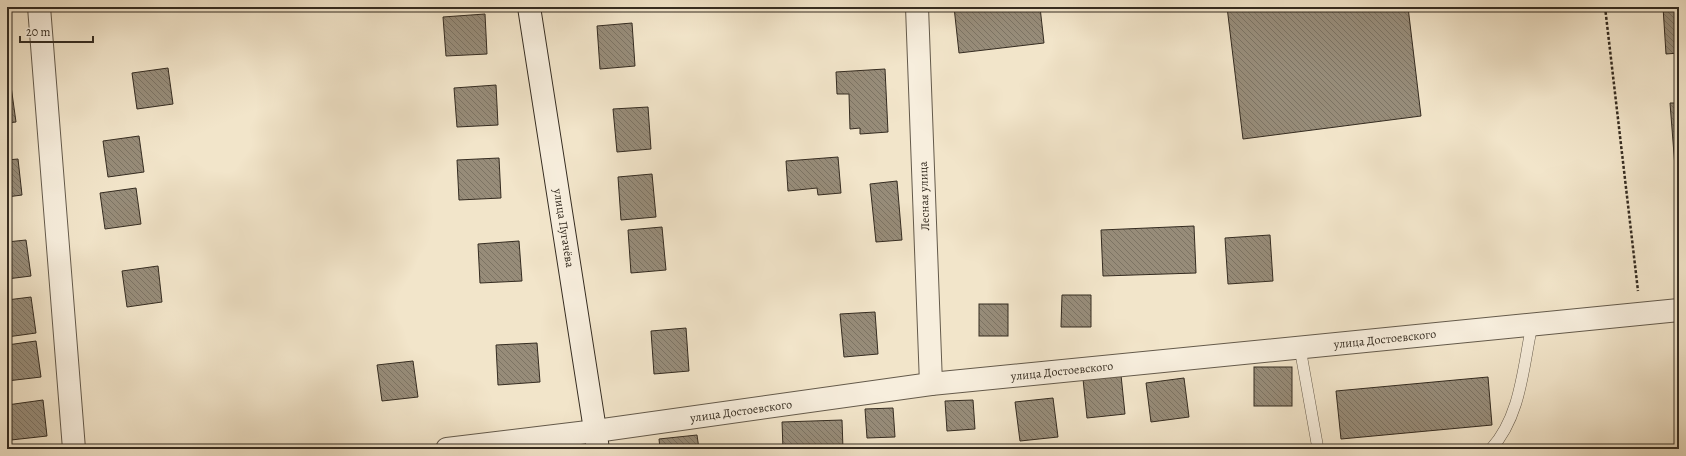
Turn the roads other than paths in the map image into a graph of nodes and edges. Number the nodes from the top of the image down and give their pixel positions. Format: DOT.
graph roads {
  1 [pos="39,7"];
  2 [pos="529,7"];
  3 [pos="917,7"];
  4 [pos="1679,310"];
  5 [pos="1532,325"];
  6 [pos="1300,348"];
  7 [pos="931,384"];
  8 [pos="597,440"];
  9 [pos="74,449"];
  10 [pos="447,449"];
  11 [pos="1318,449"];
  12 [pos="1492,449"];
  1 -- 9 [label="street"];
  2 -- 8 [label="street, улица Пугачёва"];
  3 -- 7 [label="street, Лесная улица"];
  4 -- 5 [label="street, улица Достоевского"];
  5 -- 6 [label="street, улица Достоевского"];
  5 -- 12 [label="lane"];
  6 -- 7 [label="street, улица Достоевского"];
  6 -- 11 [label="lane"];
  7 -- 8 [label="street, улица Достоевского"];
  8 -- 10 [label="street, улица Достоевского"];
}
